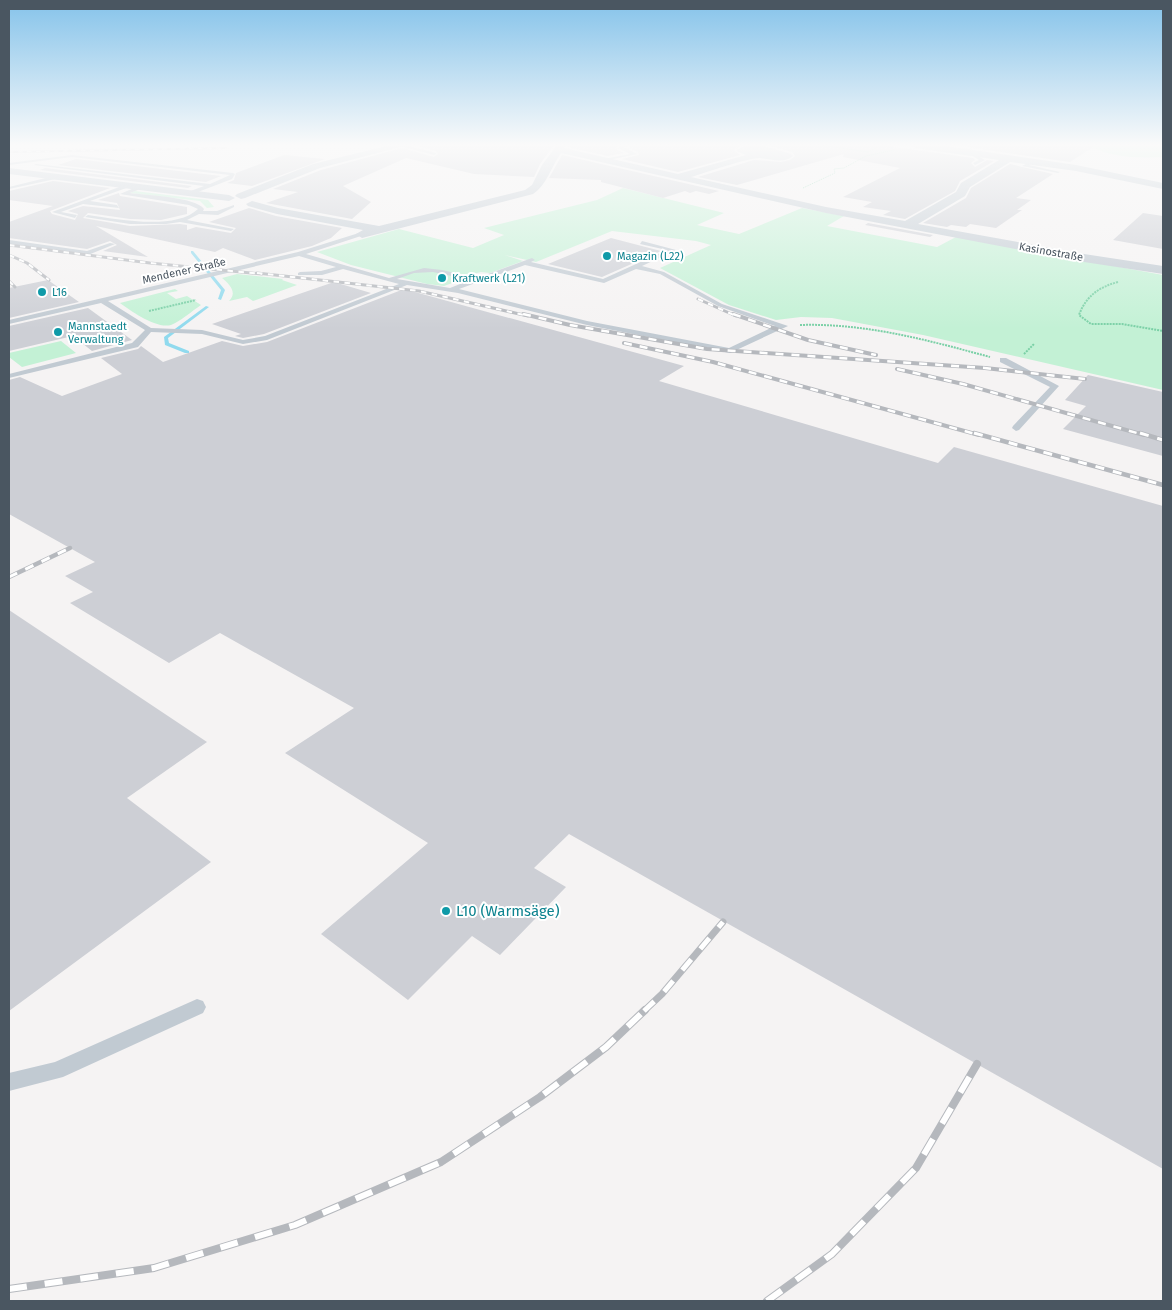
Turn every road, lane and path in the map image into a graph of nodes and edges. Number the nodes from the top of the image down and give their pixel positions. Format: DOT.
graph roads {
  1 [pos="73,206"];
  2 [pos="108,206"];
  3 [pos="199,206"];
  4 [pos="225,206"];
  5 [pos="260,206"];
  6 [pos="477,206"];
  7 [pos="807,206"];
  8 [pos="941,206"];
  9 [pos="117,207"];
  10 [pos="199,212"];
  11 [pos="218,213"];
  12 [pos="75,216"];
  13 [pos="88,218"];
  14 [pos="180,220"];
  15 [pos="907,226"];
  16 [pos="377,229"];
  17 [pos="362,234"];
  18 [pos="9,242"];
  19 [pos="642,243"];
  20 [pos="112,244"];
  21 [pos="299,254"];
  22 [pos="538,259"];
  23 [pos="525,263"];
  24 [pos="341,267"];
  25 [pos="636,267"];
  26 [pos="1163,270"];
  27 [pos="300,274"];
  28 [pos="389,280"];
  29 [pos="477,280"];
  30 [pos="1123,281"];
  31 [pos="407,284"];
  32 [pos="450,290"];
  33 [pos="196,300"];
  34 [pos="102,301"];
  35 [pos="127,316"];
  36 [pos="9,322"];
  37 [pos="784,326"];
  38 [pos="149,330"];
  39 [pos="1163,331"];
  40 [pos="1034,344"];
  41 [pos="1004,360"];
  42 [pos="9,376"];
  43 [pos="1016,428"];
  44 [pos="197,1007"];
  45 [pos="9,1082"];
  1 -- 12 [label="lane"];
  2 -- 9 [label="lane"];
  3 -- 10 [label="lane"];
  4 -- 11 [label="lane"];
  5 -- 16 [label="street"];
  6 -- 16 [label="street"];
  7 -- 15 [label="street, Kasinostraße"];
  8 -- 15 [label="street"];
  10 -- 11 [label="lane"];
  10 -- 14 [label="lane"];
  11 -- 14 [label="lane"];
  13 -- 14 [label="lane"];
  15 -- 26 [label="street, Kasinostraße"];
  16 -- 17 [label="street"];
  17 -- 21 [label="lane, Mendener Straße"];
  18 -- 20 [label="lane"];
  19 -- 25 [label="lane"];
  21 -- 24 [label="lane"];
  21 -- 34 [label="lane, Mendener Straße"];
  22 -- 23 [label="lane"];
  23 -- 25 [label="lane"];
  23 -- 29 [label="lane"];
  24 -- 27 [label="lane"];
  24 -- 28 [label="lane"];
  25 -- 37 [label="lane"];
  28 -- 29 [label="lane"];
  28 -- 31 [label="lane"];
  29 -- 32 [label="lane"];
  30 -- 39 [label="path"];
  31 -- 32 [label="lane"];
  31 -- 38 [label="lane"];
  32 -- 37 [label="lane"];
  33 -- 35 [label="path"];
  34 -- 35 [label="lane"];
  34 -- 36 [label="lane, Mendener Straße"];
  35 -- 38 [label="lane"];
  37 -- 41 [label="path"];
  38 -- 42 [label="lane"];
  40 -- 41 [label="path"];
  41 -- 43 [label="lane"];
  44 -- 45 [label="lane"];
}
